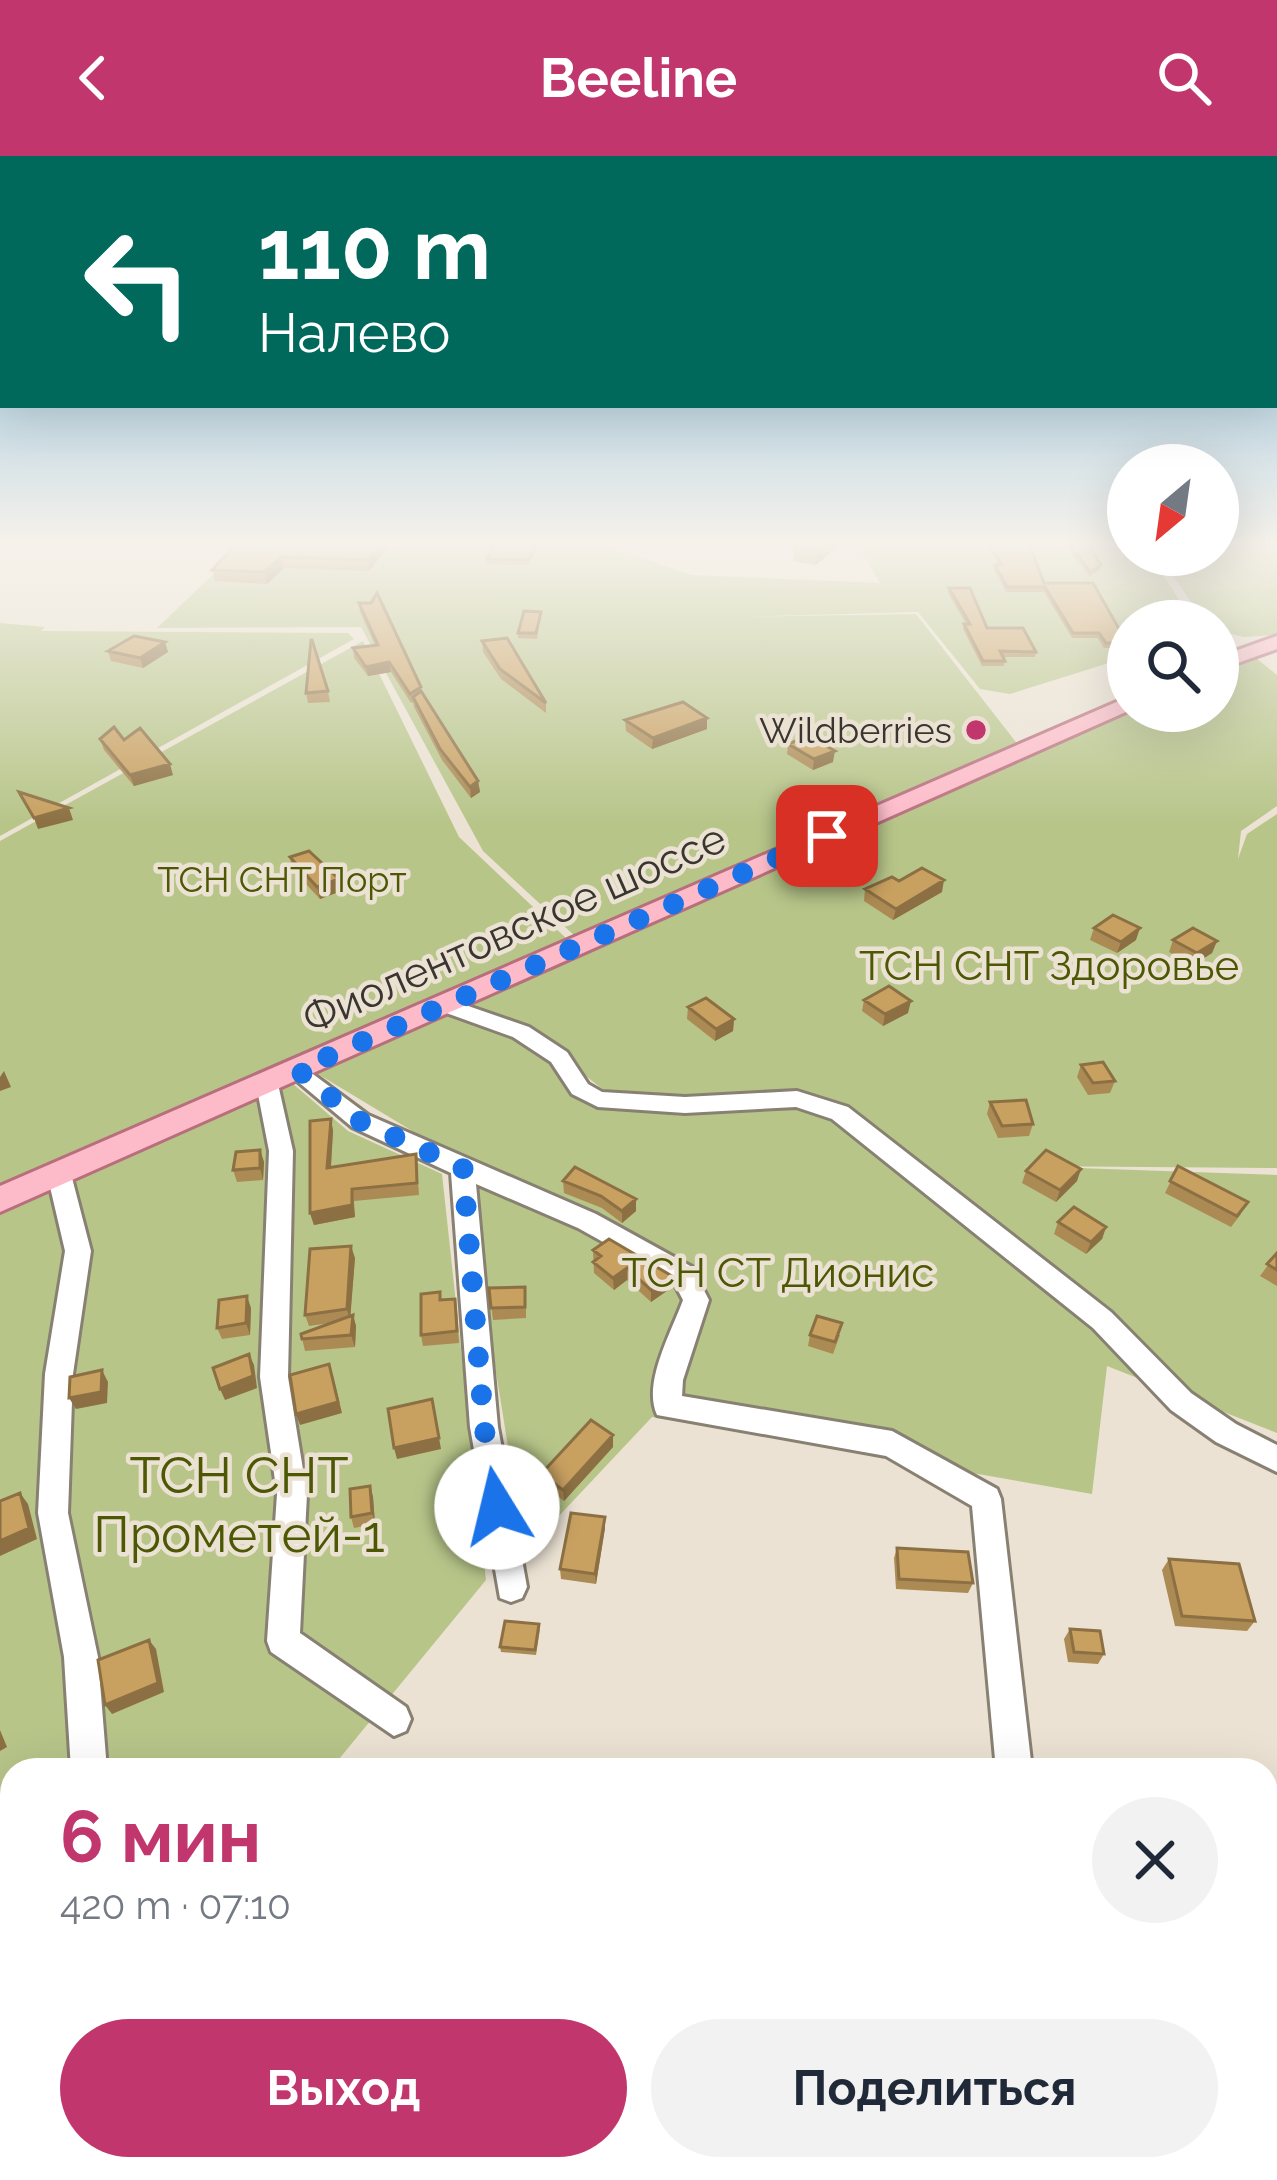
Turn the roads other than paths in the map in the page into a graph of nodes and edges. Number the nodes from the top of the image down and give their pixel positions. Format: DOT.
graph roads {
  1 [pos="1277,642"];
  2 [pos="1239,656"];
  3 [pos="1107,712"];
  4 [pos="445,1005"];
  5 [pos="298,1070"];
  6 [pos="267,1084"];
  7 [pos="463,1168"];
  8 [pos="59,1174"];
  9 [pos="0,1200"];
  10 [pos="1277,1459"];
  11 [pos="511,1587"];
  12 [pos="394,1719"];
  13 [pos="88,1758"];
  14 [pos="1013,1758"];
  1 -- 2 [label="main road"];
  3 -- 4 [label="main road, Фиолентовское шоссе"];
  4 -- 5 [label="main road, Фиолентовское шоссе"];
  4 -- 10 [label="street"];
  5 -- 6 [label="main road, Фиолентовское шоссе"];
  5 -- 7 [label="street"];
  6 -- 8 [label="main road, Фиолентовское шоссе"];
  6 -- 12 [label="street"];
  7 -- 11 [label="street"];
  7 -- 14 [label="street"];
  8 -- 9 [label="main road, Фиолентовское шоссе"];
  8 -- 13 [label="street"];
}
